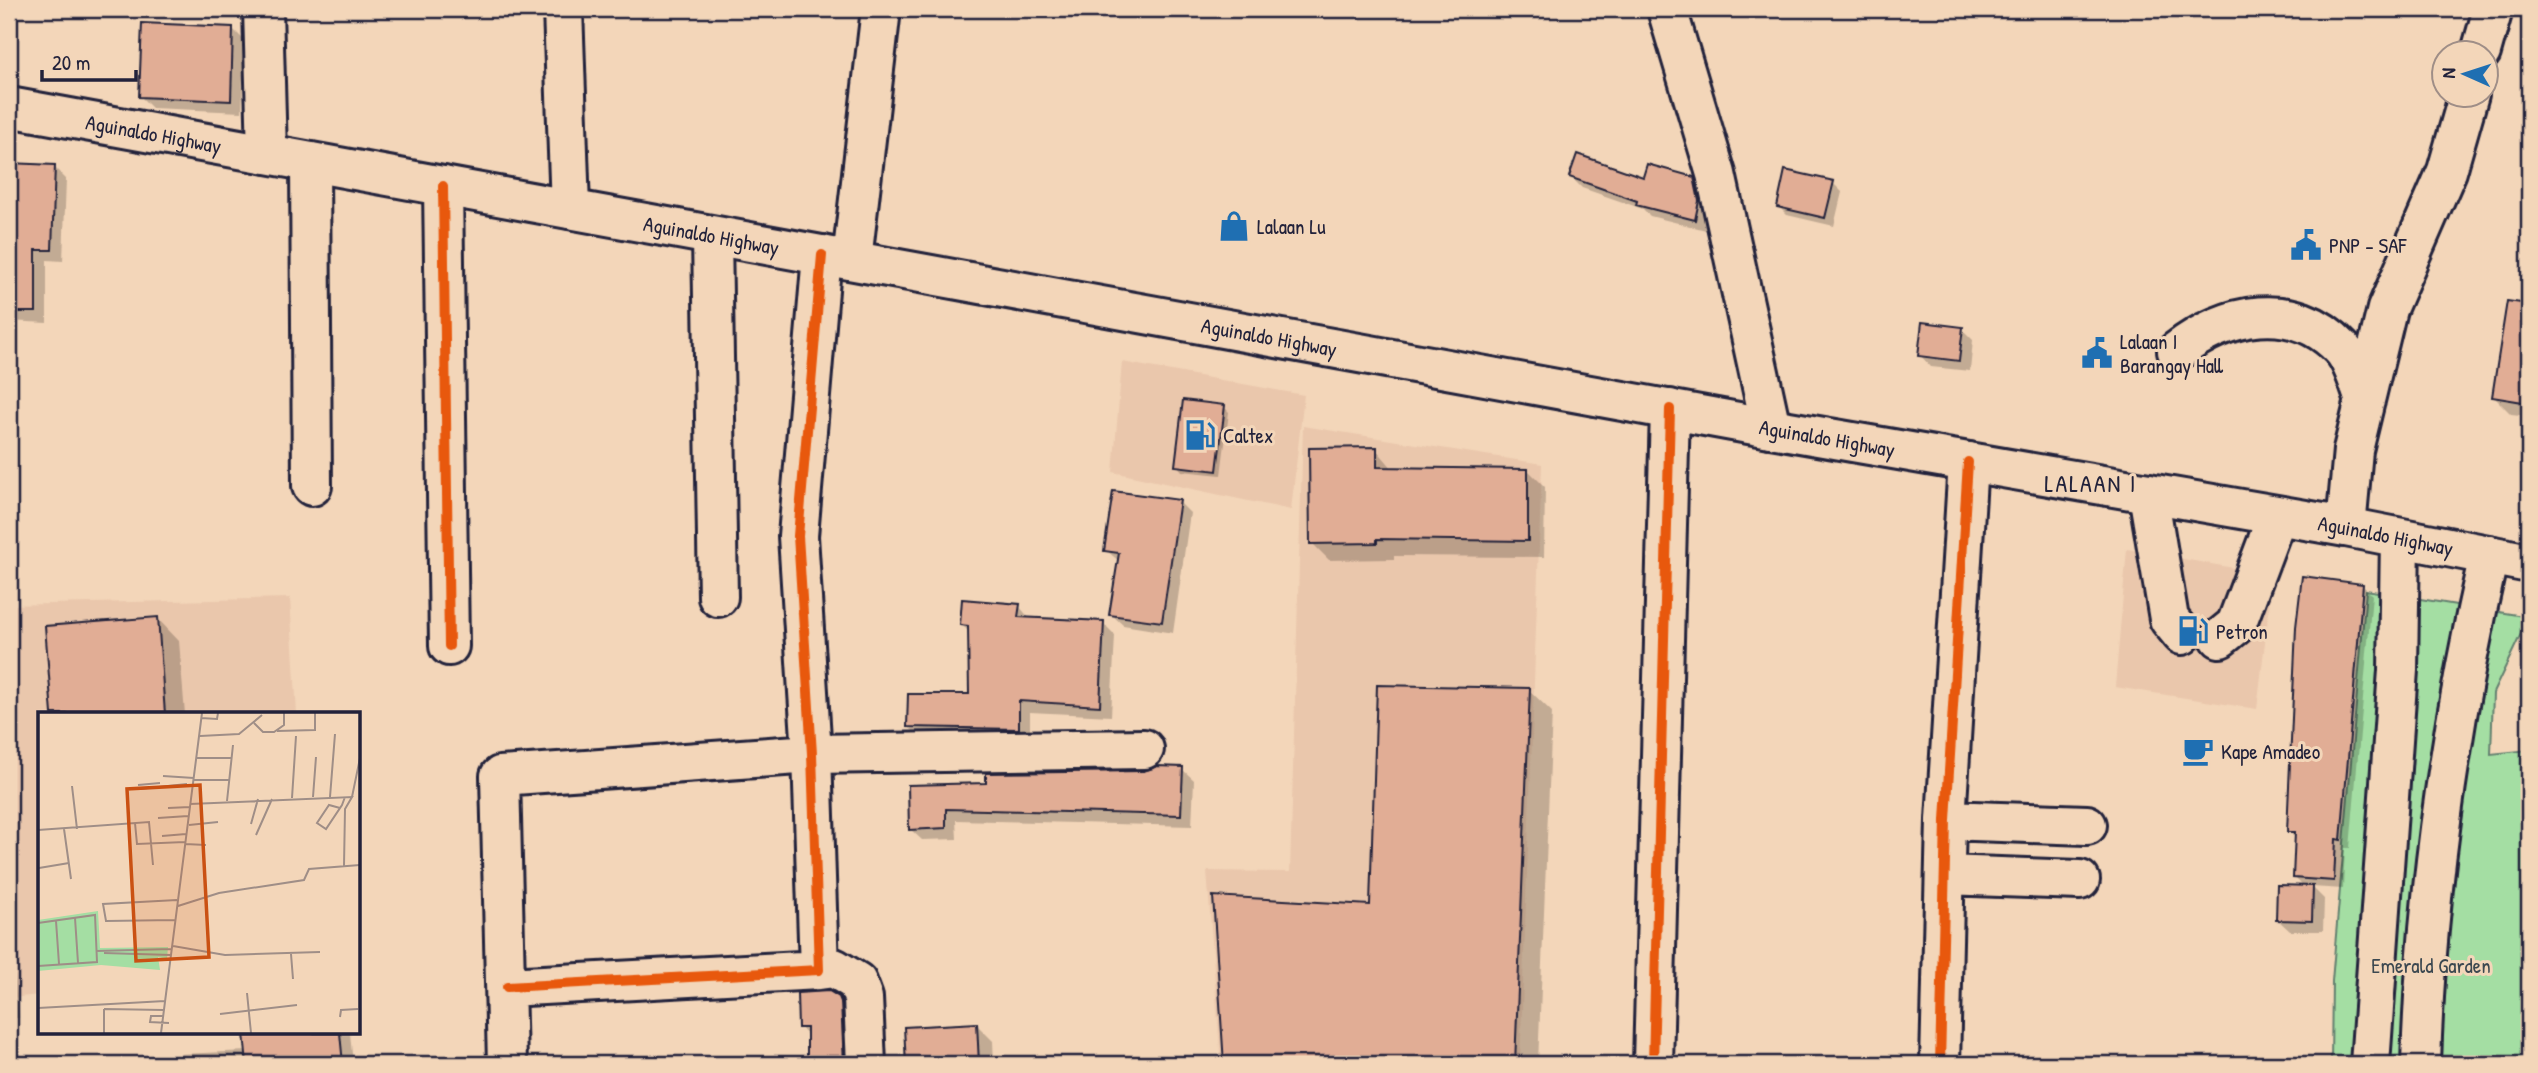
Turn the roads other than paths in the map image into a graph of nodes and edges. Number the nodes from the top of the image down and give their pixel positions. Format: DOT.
graph roads {
  1 [pos="263,9"];
  2 [pos="563,9"];
  3 [pos="881,9"];
  4 [pos="1667,9"];
  5 [pos="2493,9"];
  6 [pos="2485,38"];
  7 [pos="9,107"];
  8 [pos="2465,108"];
  9 [pos="267,154"];
  10 [pos="310,162"];
  11 [pos="443,186"];
  12 [pos="570,209"];
  13 [pos="712,237"];
  14 [pos="837,257"];
  15 [pos="2177,351"];
  16 [pos="2365,401"];
  17 [pos="1670,409"];
  18 [pos="1771,428"];
  19 [pos="1968,462"];
  20 [pos="312,486"];
  21 [pos="2148,494"];
  22 [pos="2277,516"];
  23 [pos="2346,527"];
  24 [pos="2400,538"];
  25 [pos="2489,555"];
  26 [pos="2529,562"];
  27 [pos="718,597"];
  28 [pos="2182,635"];
  29 [pos="2220,638"];
  30 [pos="449,646"];
  31 [pos="1144,749"];
  32 [pos="812,754"];
  33 [pos="1946,820"];
  34 [pos="2087,825"];
  35 [pos="1945,875"];
  36 [pos="2080,880"];
  37 [pos="819,970"];
  38 [pos="507,987"];
  39 [pos="507,1064"];
  40 [pos="866,1064"];
  41 [pos="1653,1064"];
  42 [pos="1940,1064"];
  43 [pos="2370,1064"];
  44 [pos="2421,1064"];
  1 -- 9 [label="street"];
  2 -- 12 [label="street"];
  3 -- 14 [label="street"];
  4 -- 18 [label="street"];
  5 -- 6 [label="street"];
  7 -- 9 [label="street, Aguinaldo Highway"];
  8 -- 16 [label="street"];
  9 -- 10 [label="street, Aguinaldo Highway"];
  10 -- 11 [label="street, Aguinaldo Highway"];
  10 -- 20 [label="street"];
  11 -- 12 [label="street, Aguinaldo Highway"];
  11 -- 30 [label="street"];
  12 -- 13 [label="street, Aguinaldo Highway"];
  13 -- 14 [label="street, Aguinaldo Highway"];
  13 -- 27 [label="street"];
  14 -- 17 [label="street, Aguinaldo Highway"];
  14 -- 32 [label="street"];
  15 -- 16 [label="street"];
  16 -- 23 [label="street"];
  17 -- 18 [label="street, Aguinaldo Highway"];
  17 -- 41 [label="street"];
  18 -- 19 [label="street, Aguinaldo Highway"];
  19 -- 21 [label="street, Aguinaldo Highway"];
  19 -- 33 [label="street"];
  21 -- 22 [label="street, Aguinaldo Highway"];
  21 -- 28 [label="street"];
  22 -- 23 [label="street, Aguinaldo Highway"];
  22 -- 29 [label="street"];
  23 -- 24 [label="street, Aguinaldo Highway"];
  24 -- 25 [label="street, Aguinaldo Highway"];
  24 -- 43 [label="street"];
  25 -- 26 [label="street, Aguinaldo Highway"];
  25 -- 44 [label="street"];
  31 -- 32 [label="street"];
  32 -- 37 [label="street"];
  32 -- 38 [label="street"];
  33 -- 34 [label="street"];
  33 -- 35 [label="street"];
  35 -- 36 [label="street"];
  35 -- 42 [label="street"];
  37 -- 38 [label="street"];
  37 -- 40 [label="street"];
  38 -- 39 [label="street"];
}
